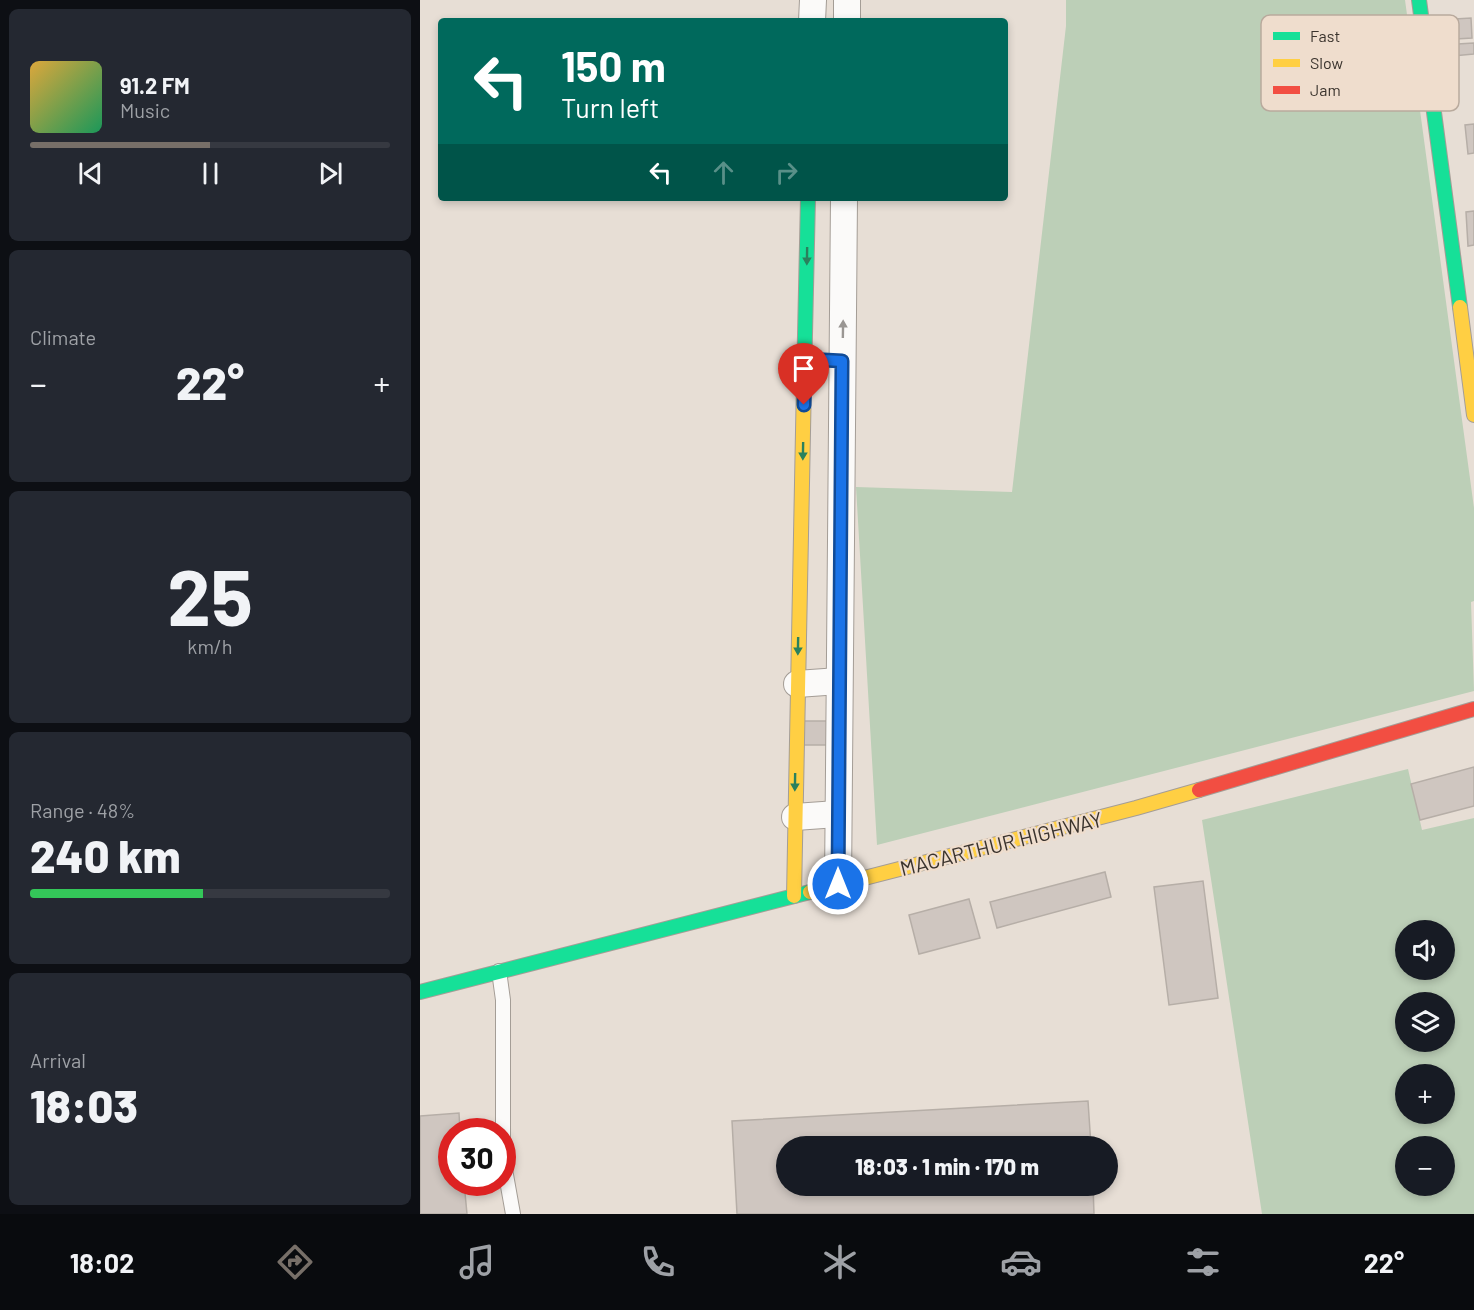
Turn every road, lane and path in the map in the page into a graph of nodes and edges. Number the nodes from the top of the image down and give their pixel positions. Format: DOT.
graph roads {
  1 [pos="813,0"];
  2 [pos="847,0"];
  3 [pos="1419,0"];
  4 [pos="1421,15"];
  5 [pos="812,18"];
  6 [pos="847,18"];
  7 [pos="1434,111"];
  8 [pos="808,201"];
  9 [pos="844,201"];
  10 [pos="805,359"];
  11 [pos="842,361"];
  12 [pos="1474,415"];
  13 [pos="839,681"];
  14 [pos="797,684"];
  15 [pos="1474,709"];
  16 [pos="837,813"];
  17 [pos="795,817"];
  18 [pos="838,884"];
  19 [pos="794,896"];
  20 [pos="499,971"];
  21 [pos="420,992"];
  22 [pos="513,1214"];
  1 -- 5 [label="street"];
  2 -- 6 [label="street"];
  3 -- 4 [label="main road"];
  7 -- 12 [label="main road"];
  8 -- 10 [label="main road, one-way"];
  11 -- 9 [label="street, one-way"];
  10 -- 11 [label="street"];
  10 -- 14 [label="main road, one-way"];
  11 -- 13 [label="street"];
  13 -- 14 [label="street"];
  13 -- 16 [label="street"];
  14 -- 17 [label="main road, one-way"];
  15 -- 18 [label="main road, MACARTHUR HIGHWAY"];
  16 -- 17 [label="street"];
  16 -- 18 [label="street"];
  17 -- 19 [label="main road"];
  18 -- 19 [label="main road, MACARTHUR HIGHWAY"];
  19 -- 20 [label="main road, MACARTHUR HIGHWAY"];
  20 -- 21 [label="main road, MACARTHUR HIGHWAY"];
  20 -- 22 [label="lane"];
}
